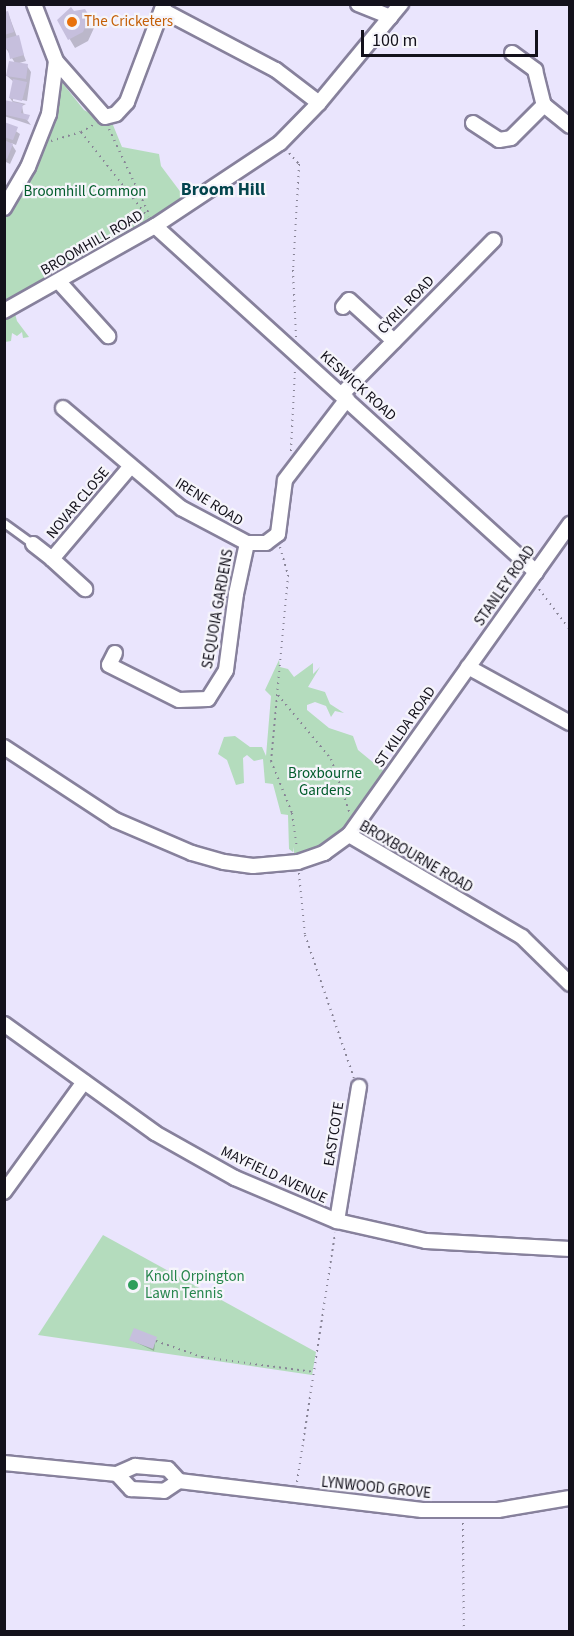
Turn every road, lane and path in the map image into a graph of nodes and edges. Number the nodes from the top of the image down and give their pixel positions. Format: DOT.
graph roads {
  1 [pos="34,4"];
  2 [pos="358,4"];
  3 [pos="401,4"];
  4 [pos="163,7"];
  5 [pos="390,17"];
  6 [pos="512,53"];
  7 [pos="56,61"];
  8 [pos="319,103"];
  9 [pos="544,105"];
  10 [pos="105,117"];
  11 [pos="473,123"];
  12 [pos="570,126"];
  13 [pos="81,132"];
  14 [pos="46,142"];
  15 [pos="279,143"];
  16 [pos="4,208"];
  17 [pos="156,226"];
  18 [pos="494,240"];
  19 [pos="60,283"];
  20 [pos="343,307"];
  21 [pos="4,310"];
  22 [pos="108,336"];
  23 [pos="394,341"];
  24 [pos="296,352"];
  25 [pos="345,396"];
  26 [pos="63,408"];
  27 [pos="130,467"];
  28 [pos="290,472"];
  29 [pos="4,523"];
  30 [pos="570,524"];
  31 [pos="275,539"];
  32 [pos="247,543"];
  33 [pos="33,544"];
  34 [pos="52,559"];
  35 [pos="534,575"];
  36 [pos="85,589"];
  37 [pos="570,630"];
  38 [pos="115,653"];
  39 [pos="468,667"];
  40 [pos="276,693"];
  41 [pos="570,723"];
  42 [pos="4,747"];
  43 [pos="350,814"];
  44 [pos="349,835"];
  45 [pos="298,862"];
  46 [pos="570,984"];
  47 [pos="4,1024"];
  48 [pos="84,1082"];
  49 [pos="359,1087"];
  50 [pos="4,1192"];
  51 [pos="337,1221"];
  52 [pos="570,1249"];
  53 [pos="156,1341"];
  54 [pos="314,1372"];
  55 [pos="4,1464"];
  56 [pos="117,1474"];
  57 [pos="179,1481"];
  58 [pos="295,1496"];
  59 [pos="570,1498"];
  60 [pos="463,1510"];
  61 [pos="464,1632"];
  1 -- 7 [label="street"];
  2 -- 5 [label="street"];
  3 -- 5 [label="street, BROOMHILL ROAD"];
  4 -- 8 [label="street"];
  4 -- 10 [label="street"];
  5 -- 8 [label="street, BROOMHILL ROAD"];
  6 -- 9 [label="street"];
  7 -- 10 [label="street"];
  7 -- 16 [label="street"];
  8 -- 15 [label="street, BROOMHILL ROAD"];
  9 -- 11 [label="street"];
  9 -- 12 [label="street"];
  10 -- 13 [label="path"];
  10 -- 17 [label="path"];
  13 -- 14 [label="path"];
  13 -- 17 [label="path"];
  15 -- 17 [label="street, BROOMHILL ROAD"];
  15 -- 24 [label="path"];
  17 -- 19 [label="street, BROOMHILL ROAD"];
  17 -- 24 [label="street, KESWICK ROAD"];
  18 -- 23 [label="street, CYRIL ROAD"];
  19 -- 21 [label="street, BROOMHILL ROAD"];
  19 -- 22 [label="street"];
  20 -- 23 [label="street"];
  23 -- 25 [label="street, CYRIL ROAD"];
  24 -- 25 [label="street, KESWICK ROAD"];
  24 -- 28 [label="path"];
  25 -- 28 [label="street"];
  25 -- 35 [label="street, KESWICK ROAD"];
  26 -- 27 [label="street, IRENE ROAD"];
  27 -- 32 [label="street, IRENE ROAD"];
  27 -- 34 [label="street, NOVAR CLOSE"];
  28 -- 31 [label="street"];
  29 -- 33 [label="lane"];
  30 -- 35 [label="street, STANLEY ROAD"];
  31 -- 32 [label="street, IRENE ROAD"];
  31 -- 40 [label="path"];
  32 -- 38 [label="street, SEQUOIA GARDENS"];
  33 -- 34 [label="street, NOVAR CLOSE"];
  34 -- 36 [label="street, NOVAR CLOSE"];
  35 -- 37 [label="path"];
  35 -- 39 [label="street, STANLEY ROAD"];
  39 -- 41 [label="street"];
  39 -- 44 [label="street, ST KILDA ROAD"];
  40 -- 43 [label="path"];
  40 -- 45 [label="path"];
  42 -- 45 [label="street, BROXBOURNE ROAD"];
  44 -- 45 [label="street, BROXBOURNE ROAD"];
  44 -- 46 [label="street, BROXBOURNE ROAD"];
  45 -- 49 [label="path"];
  47 -- 48 [label="street, MAYFIELD AVENUE"];
  48 -- 50 [label="street"];
  48 -- 51 [label="street, MAYFIELD AVENUE"];
  49 -- 51 [label="street, EASTCOTE"];
  51 -- 52 [label="street, MAYFIELD AVENUE"];
  51 -- 54 [label="path"];
  53 -- 54 [label="path"];
  54 -- 58 [label="path"];
  55 -- 56 [label="street, LYNWOOD GROVE"];
  56 -- 57 [label="street, LYNWOOD GROVE"];
  56 -- 57 [label="street, LYNWOOD GROVE"];
  57 -- 58 [label="street, LYNWOOD GROVE"];
  58 -- 60 [label="street, LYNWOOD GROVE"];
  59 -- 60 [label="street, LYNWOOD GROVE"];
  60 -- 61 [label="path"];
}
